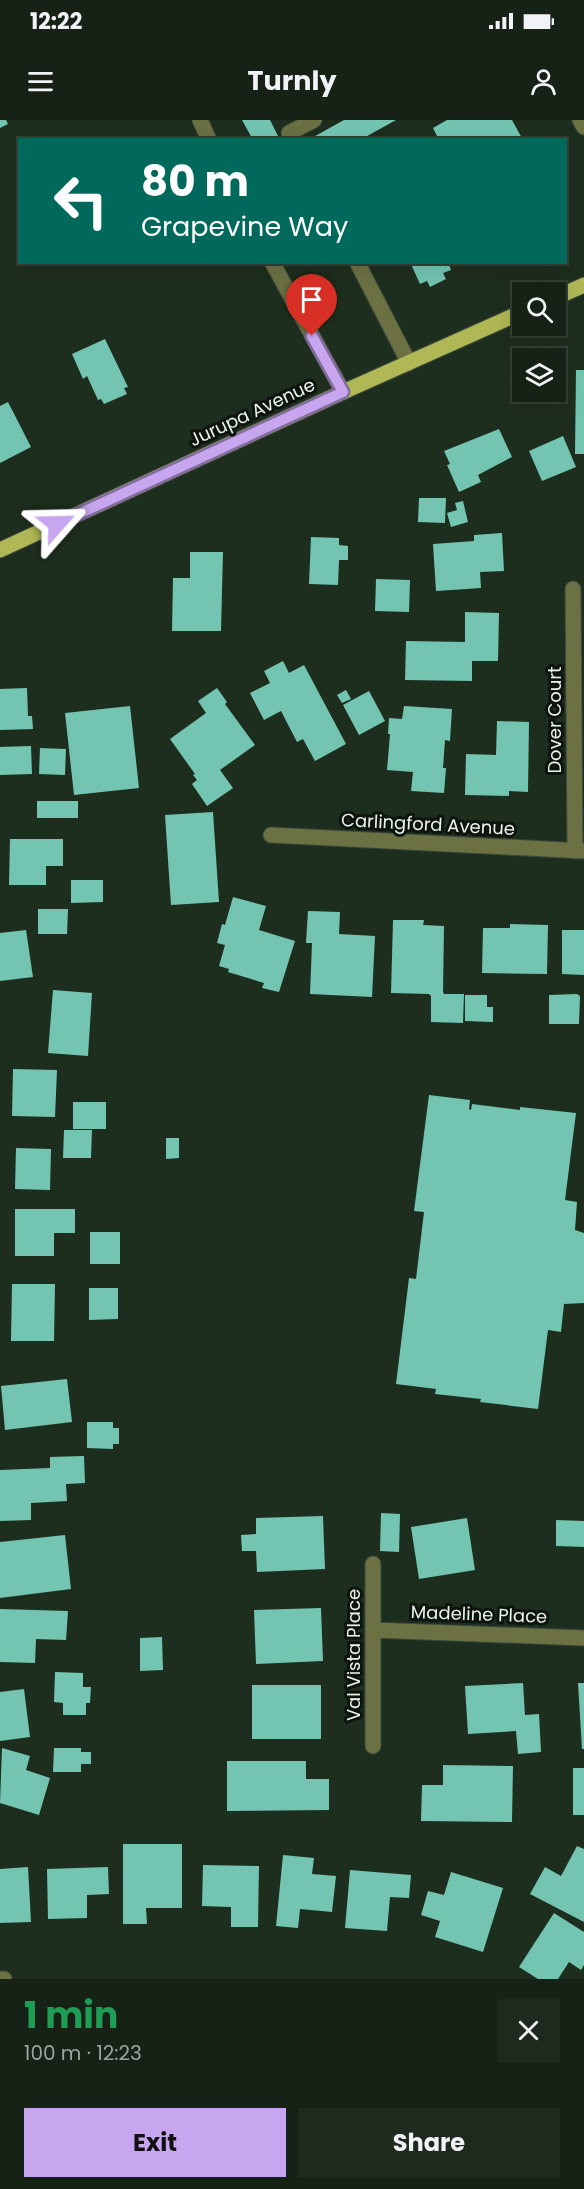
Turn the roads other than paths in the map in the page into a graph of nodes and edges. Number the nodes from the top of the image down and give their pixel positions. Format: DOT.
graph roads {
  1 [pos="200,120"];
  2 [pos="314,120"];
  3 [pos="580,120"];
  4 [pos="584,127"];
  5 [pos="208,138"];
  6 [pos="291,138"];
  7 [pos="274,264"];
  8 [pos="358,264"];
  9 [pos="584,285"];
  10 [pos="566,293"];
  11 [pos="512,317"];
  12 [pos="410,363"];
  13 [pos="343,392"];
  14 [pos="0,550"];
  15 [pos="573,589"];
  16 [pos="271,835"];
  17 [pos="579,851"];
  18 [pos="373,1564"];
  19 [pos="373,1630"];
  20 [pos="584,1638"];
  21 [pos="373,1746"];
  1 -- 5 [label="street"];
  2 -- 6 [label="street"];
  3 -- 4 [label="street"];
  7 -- 13 [label="street"];
  8 -- 12 [label="street"];
  9 -- 10 [label="main road"];
  11 -- 12 [label="main road, Jurupa Avenue"];
  12 -- 13 [label="main road, Jurupa Avenue"];
  13 -- 14 [label="main road, Jurupa Avenue"];
  15 -- 17 [label="street, Dover Court"];
  16 -- 17 [label="street, Carlingford Avenue"];
  18 -- 19 [label="street, Val Vista Place"];
  19 -- 20 [label="street, Madeline Place"];
  19 -- 21 [label="street, Val Vista Place"];
}
